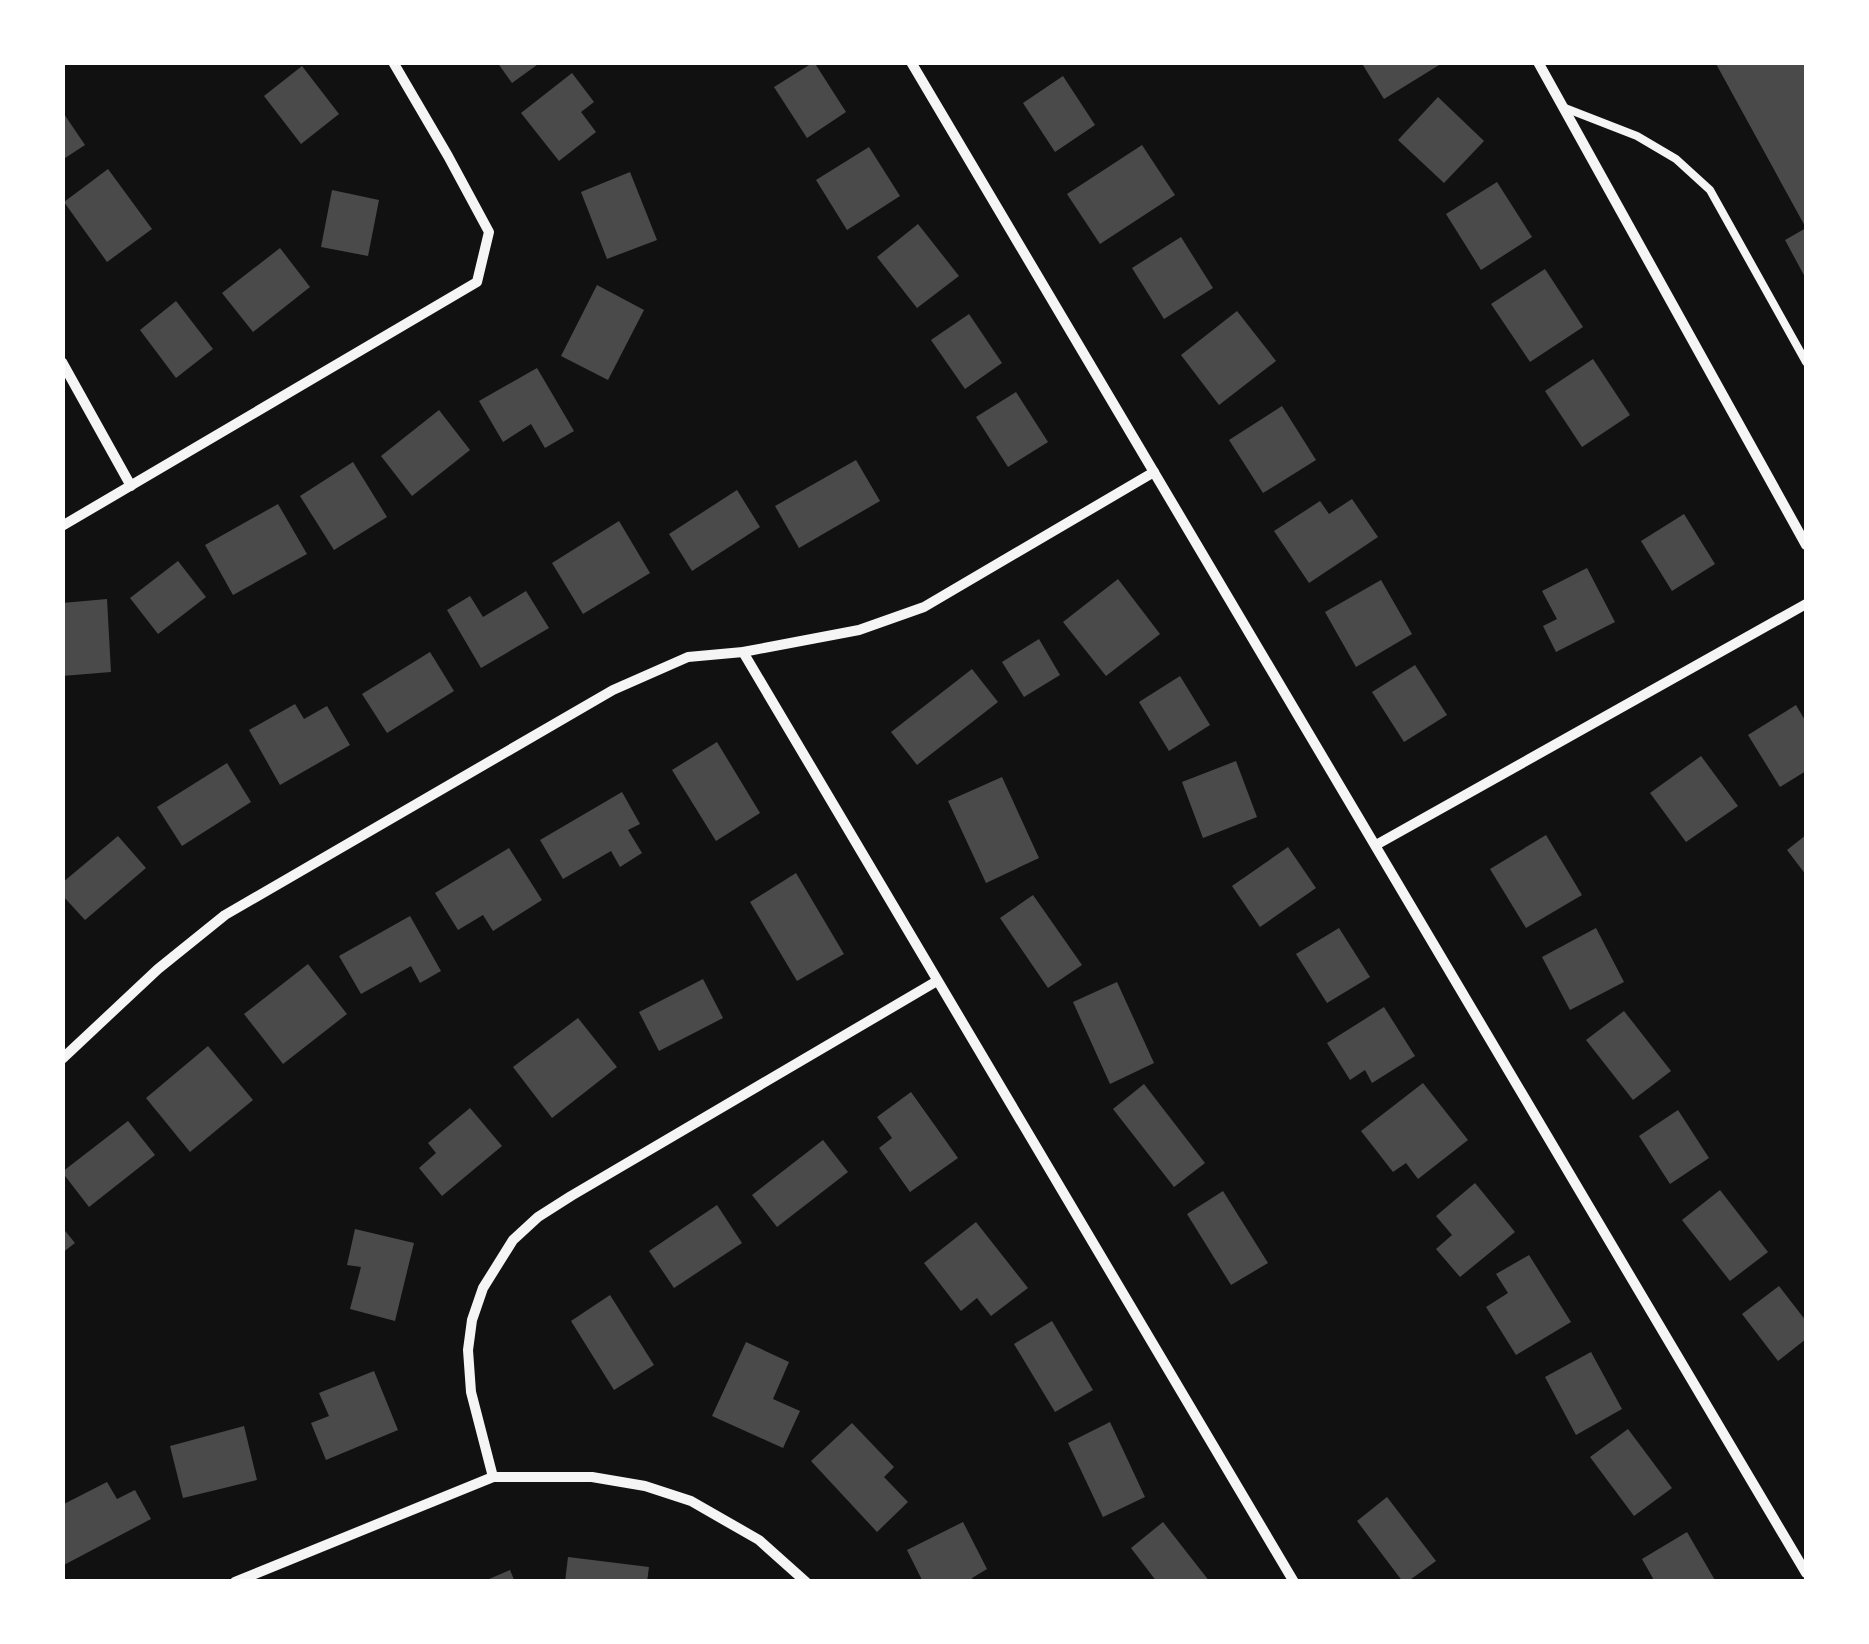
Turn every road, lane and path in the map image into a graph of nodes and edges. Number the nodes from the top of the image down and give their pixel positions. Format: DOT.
graph roads {
  1 [pos="393,62"];
  2 [pos="911,62"];
  3 [pos="1538,62"];
  4 [pos="1563,107"];
  5 [pos="62,362"];
  6 [pos="1806,362"];
  7 [pos="1154,472"];
  8 [pos="132,486"];
  9 [pos="62,526"];
  10 [pos="1806,545"];
  11 [pos="1806,604"];
  12 [pos="742,652"];
  13 [pos="1376,845"];
  14 [pos="937,981"];
  15 [pos="62,1059"];
  16 [pos="493,1477"];
  17 [pos="1806,1573"];
  18 [pos="235,1582"];
  19 [pos="806,1582"];
  20 [pos="1294,1582"];
  1 -- 8 [label="street"];
  2 -- 7 [label="street"];
  3 -- 4 [label="street"];
  4 -- 6 [label="lane"];
  4 -- 10 [label="street"];
  5 -- 8 [label="street"];
  7 -- 12 [label="street"];
  7 -- 13 [label="street"];
  8 -- 9 [label="street"];
  11 -- 13 [label="street"];
  12 -- 14 [label="street"];
  12 -- 15 [label="street"];
  13 -- 17 [label="street"];
  14 -- 16 [label="street"];
  14 -- 20 [label="street"];
  16 -- 18 [label="street"];
  16 -- 19 [label="street"];
}
